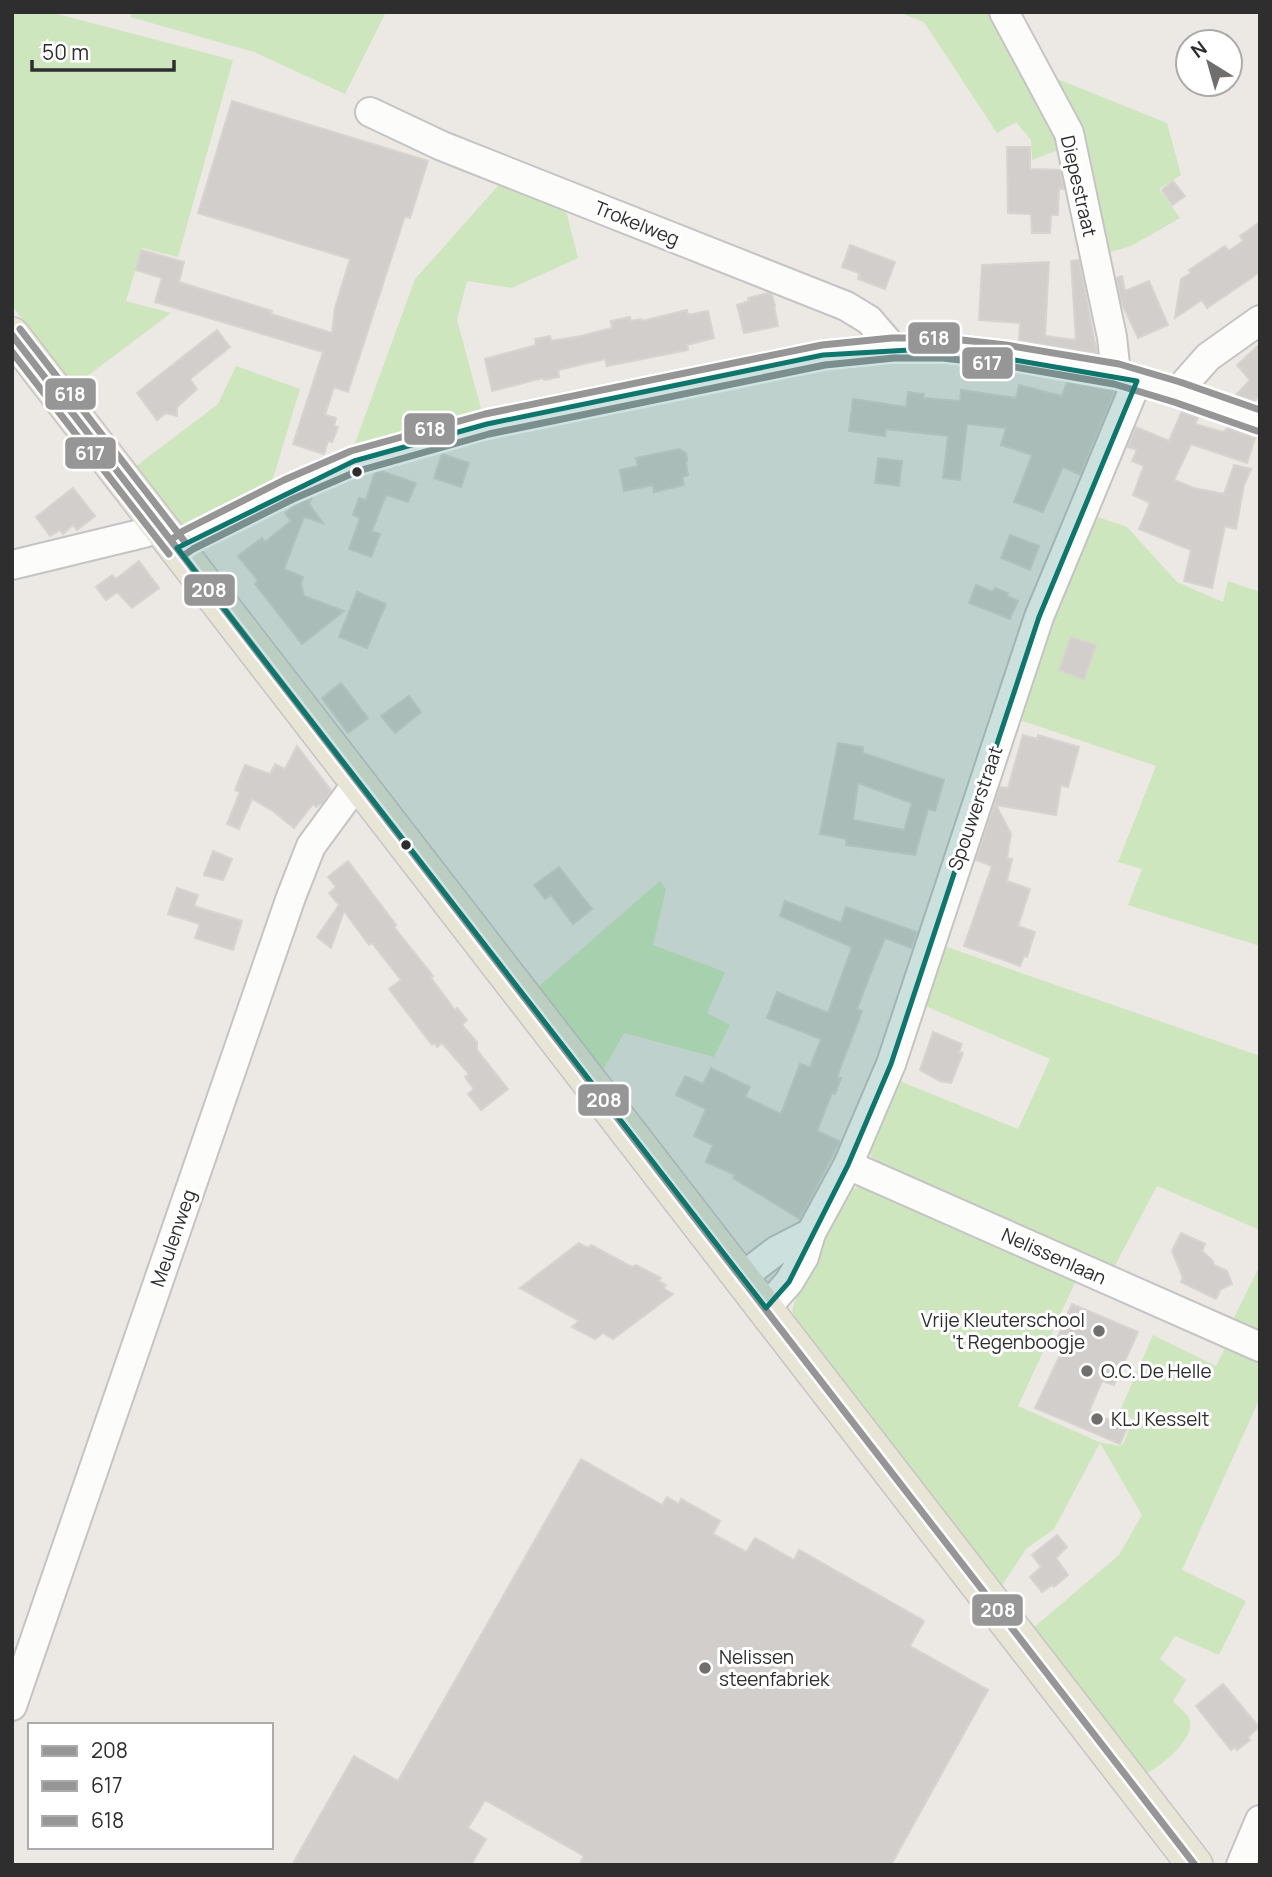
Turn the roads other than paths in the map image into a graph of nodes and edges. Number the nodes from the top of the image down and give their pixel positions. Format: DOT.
graph roads {
  1 [pos="1004,12"];
  2 [pos="370,112"];
  3 [pos="1260,320"];
  4 [pos="12,335"];
  5 [pos="893,348"];
  6 [pos="1126,377"];
  7 [pos="1177,391"];
  8 [pos="1260,421"];
  9 [pos="169,537"];
  10 [pos="12,565"];
  11 [pos="358,782"];
  12 [pos="848,1165"];
  13 [pos="811,1233"];
  14 [pos="742,1277"];
  15 [pos="766,1308"];
  16 [pos="1260,1347"];
  17 [pos="12,1706"];
  18 [pos="1260,1821"];
  19 [pos="1195,1865"];
  20 [pos="1241,1865"];
  1 -- 6 [label="street, Diepestraat"];
  2 -- 5 [label="street, Trokelweg"];
  3 -- 7 [label="street"];
  4 -- 9 [label="main road"];
  5 -- 6 [label="street"];
  5 -- 9 [label="street"];
  6 -- 7 [label="street"];
  6 -- 12 [label="street, Spouwerstraat"];
  7 -- 8 [label="street"];
  9 -- 10 [label="street"];
  9 -- 11 [label="main road"];
  11 -- 14 [label="main road"];
  11 -- 17 [label="street, Meulenweg"];
  12 -- 13 [label="street, Spouwerstraat"];
  12 -- 16 [label="street, Nelissenlaan"];
  13 -- 14 [label="street"];
  13 -- 15 [label="street, Spouwerstraat"];
  14 -- 15 [label="main road"];
  15 -- 19 [label="main road"];
  18 -- 20 [label="street"];
}
